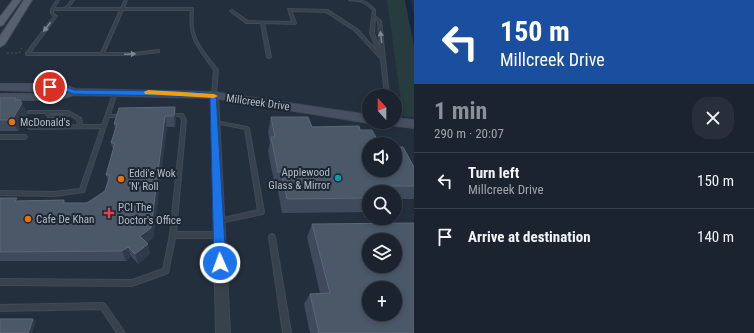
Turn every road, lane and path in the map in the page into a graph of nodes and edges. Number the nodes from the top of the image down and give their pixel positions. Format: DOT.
graph roads {
  1 [pos="17,0"];
  2 [pos="28,0"];
  3 [pos="58,0"];
  4 [pos="73,0"];
  5 [pos="126,0"];
  6 [pos="350,0"];
  7 [pos="359,0"];
  8 [pos="52,9"];
  9 [pos="66,9"];
  10 [pos="122,9"];
  11 [pos="231,11"];
  12 [pos="375,17"];
  13 [pos="0,23"];
  14 [pos="262,23"];
  15 [pos="0,44"];
  16 [pos="32,48"];
  17 [pos="158,51"];
  18 [pos="7,53"];
  19 [pos="102,54"];
  20 [pos="269,57"];
  21 [pos="383,59"];
  22 [pos="0,82"];
  23 [pos="5,87"];
  24 [pos="386,89"];
  25 [pos="73,92"];
  26 [pos="115,92"];
  27 [pos="214,95"];
  28 [pos="0,97"];
  29 [pos="29,112"];
  30 [pos="160,115"];
  31 [pos="106,116"];
  32 [pos="131,116"];
  33 [pos="362,118"];
  34 [pos="215,122"];
  35 [pos="402,123"];
  36 [pos="414,124"];
  37 [pos="80,126"];
  38 [pos="102,126"];
  39 [pos="30,128"];
  40 [pos="0,137"];
  41 [pos="25,137"];
  42 [pos="0,193"];
  43 [pos="218,221"];
  44 [pos="173,235"];
  45 [pos="219,235"];
  46 [pos="272,237"];
  47 [pos="0,282"];
  48 [pos="0,308"];
  49 [pos="121,333"];
  50 [pos="222,333"];
  51 [pos="287,333"];
  1 -- 13 [label="main road"];
  2 -- 15 [label="main road"];
  3 -- 8 [label="lane"];
  4 -- 9 [label="lane"];
  5 -- 10 [label="lane"];
  6 -- 7 [label="lane"];
  7 -- 12 [label="lane"];
  8 -- 9 [label="lane"];
  8 -- 16 [label="lane, one-way"];
  9 -- 10 [label="lane"];
  10 -- 19 [label="lane"];
  10 -- 27 [label="lane"];
  11 -- 14 [label="lane"];
  21 -- 12 [label="lane, one-way"];
  12 -- 21 [label="lane"];
  14 -- 20 [label="lane"];
  14 -- 21 [label="lane"];
  16 -- 18 [label="path"];
  16 -- 19 [label="lane"];
  19 -- 17 [label="lane, one-way"];
  21 -- 24 [label="lane"];
  22 -- 23 [label="street"];
  23 -- 25 [label="street, Millcreek Drive"];
  25 -- 26 [label="street, Millcreek Drive"];
  25 -- 28 [label="street, Millcreek Drive"];
  26 -- 27 [label="street, Millcreek Drive"];
  26 -- 31 [label="lane"];
  27 -- 33 [label="street, Millcreek Drive"];
  27 -- 34 [label="street"];
  29 -- 37 [label="lane"];
  30 -- 44 [label="lane"];
  31 -- 32 [label="lane"];
  31 -- 38 [label="lane"];
  34 -- 43 [label="street"];
  34 -- 43 [label="lane"];
  35 -- 36 [label="street"];
  37 -- 38 [label="lane"];
  37 -- 39 [label="lane"];
  38 -- 42 [label="lane"];
  40 -- 41 [label="lane"];
  43 -- 45 [label="street"];
  44 -- 45 [label="lane"];
  44 -- 47 [label="lane"];
  45 -- 50 [label="street"];
  46 -- 51 [label="lane"];
  48 -- 49 [label="lane"];
}
